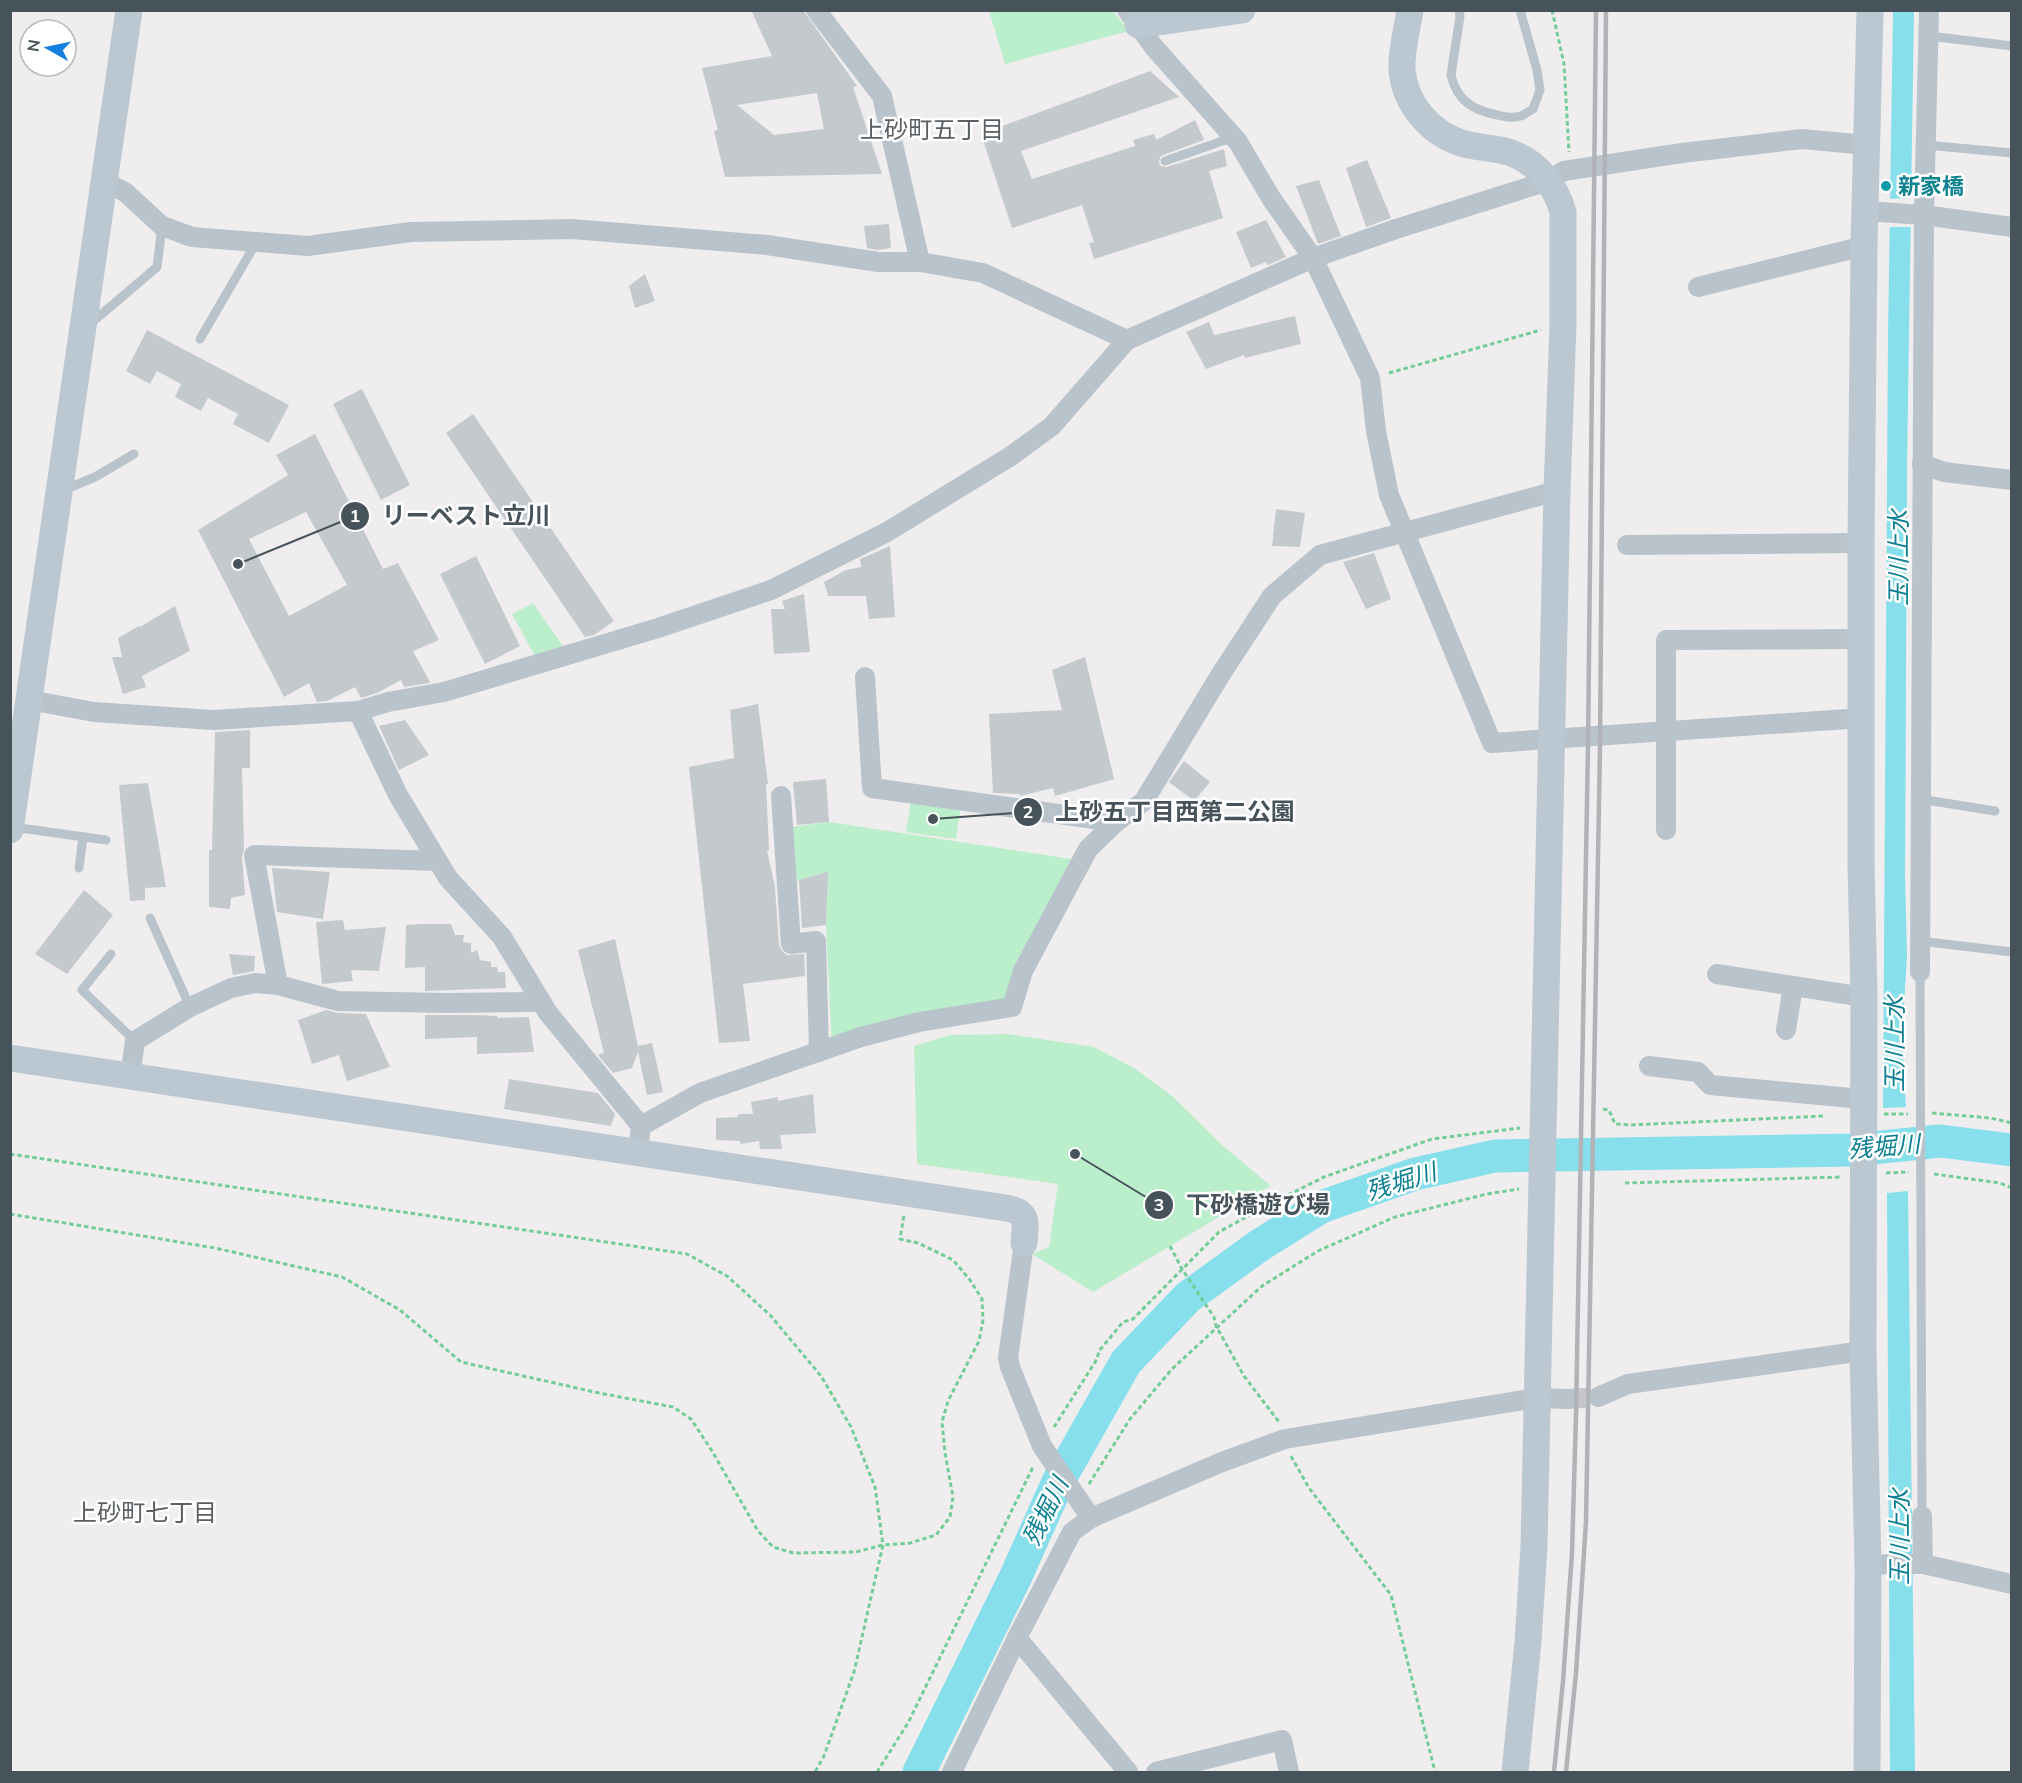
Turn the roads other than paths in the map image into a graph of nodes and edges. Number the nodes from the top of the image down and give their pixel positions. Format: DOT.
graph roads {
  1 [pos="129,10"];
  2 [pos="816,10"];
  3 [pos="1242,10"];
  4 [pos="1410,10"];
  5 [pos="1459,10"];
  6 [pos="1520,10"];
  7 [pos="1870,10"];
  8 [pos="1929,10"];
  9 [pos="1132,18"];
  10 [pos="1929,36"];
  11 [pos="2012,46"];
  12 [pos="1234,137"];
  13 [pos="1867,145"];
  14 [pos="1926,145"];
  15 [pos="2012,153"];
  16 [pos="1165,161"];
  17 [pos="104,180"];
  18 [pos="1548,181"];
  19 [pos="1870,212"];
  20 [pos="1918,215"];
  21 [pos="162,226"];
  22 [pos="2012,226"];
  23 [pos="257,241"];
  24 [pos="1864,246"];
  25 [pos="1313,258"];
  26 [pos="920,262"];
  27 [pos="1698,287"];
  28 [pos="84,329"];
  29 [pos="200,339"];
  30 [pos="1127,340"];
  31 [pos="134,454"];
  32 [pos="1922,464"];
  33 [pos="2012,480"];
  34 [pos="1557,491"];
  35 [pos="59,492"];
  36 [pos="1405,532"];
  37 [pos="1861,543"];
  38 [pos="1627,545"];
  39 [pos="1861,639"];
  40 [pos="865,677"];
  41 [pos="29,700"];
  42 [pos="358,711"];
  43 [pos="1862,718"];
  44 [pos="1666,732"];
  45 [pos="1552,739"];
  46 [pos="781,796"];
  47 [pos="1920,799"];
  48 [pos="1995,811"];
  49 [pos="1116,822"];
  50 [pos="11,829"];
  51 [pos="1666,830"];
  52 [pos="83,837"];
  53 [pos="106,840"];
  54 [pos="438,861"];
  55 [pos="79,868"];
  56 [pos="150,918"];
  57 [pos="1920,941"];
  58 [pos="2012,952"];
  59 [pos="111,954"];
  60 [pos="1920,972"];
  61 [pos="1717,974"];
  62 [pos="278,985"];
  63 [pos="1793,986"];
  64 [pos="1864,997"];
  65 [pos="541,1002"];
  66 [pos="190,1007"];
  67 [pos="1786,1029"];
  68 [pos="135,1041"];
  69 [pos="819,1052"];
  70 [pos="10,1058"];
  71 [pos="1649,1066"];
  72 [pos="130,1077"];
  73 [pos="1868,1111"];
  74 [pos="639,1139"];
  75 [pos="1024,1243"];
  76 [pos="1863,1351"];
  77 [pos="1598,1397"];
  78 [pos="1536,1398"];
  79 [pos="1569,1399"];
  80 [pos="1922,1516"];
  81 [pos="1091,1518"];
  82 [pos="1919,1564"];
  83 [pos="1877,1566"];
  84 [pos="2012,1584"];
  85 [pos="1017,1638"];
  86 [pos="952,1773"];
  87 [pos="1128,1773"];
  88 [pos="1156,1773"];
  89 [pos="1288,1773"];
  90 [pos="1515,1773"];
  91 [pos="1867,1773"];
  1 -- 17 [label="street"];
  2 -- 26 [label="street"];
  3 -- 9 [label="street"];
  4 -- 18 [label="street"];
  5 -- 6 [label="lane"];
  7 -- 13 [label="street"];
  8 -- 10 [label="street"];
  9 -- 12 [label="street"];
  10 -- 11 [label="lane"];
  10 -- 14 [label="street"];
  12 -- 16 [label="lane"];
  12 -- 25 [label="street"];
  13 -- 18 [label="street"];
  13 -- 19 [label="street"];
  14 -- 15 [label="lane"];
  14 -- 20 [label="street"];
  17 -- 21 [label="street"];
  17 -- 28 [label="street"];
  18 -- 25 [label="street"];
  18 -- 34 [label="street"];
  19 -- 20 [label="street"];
  19 -- 24 [label="street"];
  20 -- 22 [label="street"];
  20 -- 32 [label="street"];
  21 -- 23 [label="street"];
  21 -- 28 [label="lane"];
  23 -- 26 [label="street"];
  23 -- 29 [label="lane"];
  24 -- 27 [label="street"];
  24 -- 37 [label="street"];
  25 -- 30 [label="street"];
  25 -- 36 [label="street"];
  26 -- 30 [label="street"];
  28 -- 35 [label="street"];
  30 -- 42 [label="street"];
  31 -- 35 [label="lane"];
  32 -- 33 [label="street"];
  32 -- 47 [label="street"];
  34 -- 36 [label="street"];
  34 -- 45 [label="street"];
  35 -- 41 [label="street"];
  36 -- 45 [label="street"];
  36 -- 49 [label="street"];
  37 -- 38 [label="street"];
  37 -- 39 [label="street"];
  39 -- 43 [label="street"];
  39 -- 44 [label="street"];
  40 -- 49 [label="street"];
  41 -- 42 [label="street"];
  41 -- 50 [label="street"];
  42 -- 54 [label="street"];
  43 -- 44 [label="street"];
  43 -- 64 [label="street"];
  44 -- 45 [label="street"];
  44 -- 51 [label="street"];
  45 -- 78 [label="street"];
  46 -- 69 [label="street"];
  47 -- 48 [label="lane"];
  47 -- 57 [label="street"];
  49 -- 69 [label="street"];
  50 -- 52 [label="lane"];
  52 -- 53 [label="lane"];
  52 -- 55 [label="lane"];
  54 -- 62 [label="street"];
  54 -- 65 [label="street"];
  56 -- 66 [label="lane"];
  57 -- 58 [label="lane"];
  57 -- 60 [label="street"];
  59 -- 68 [label="lane"];
  60 -- 80 [label="lane"];
  61 -- 63 [label="street"];
  62 -- 65 [label="street"];
  62 -- 66 [label="street"];
  63 -- 64 [label="street"];
  63 -- 67 [label="street"];
  64 -- 73 [label="street"];
  65 -- 74 [label="street"];
  66 -- 68 [label="street"];
  68 -- 72 [label="street"];
  69 -- 74 [label="street"];
  70 -- 72 [label="street"];
  71 -- 73 [label="street"];
  72 -- 74 [label="street"];
  73 -- 76 [label="street"];
  74 -- 75 [label="street"];
  75 -- 81 [label="street"];
  76 -- 77 [label="street"];
  76 -- 83 [label="street"];
  78 -- 79 [label="street"];
  78 -- 81 [label="street"];
  78 -- 90 [label="street"];
  80 -- 82 [label="street"];
  81 -- 85 [label="street"];
  82 -- 83 [label="street"];
  82 -- 84 [label="street"];
  83 -- 91 [label="street"];
  85 -- 86 [label="street"];
  85 -- 87 [label="street"];
  88 -- 89 [label="street"];
}
